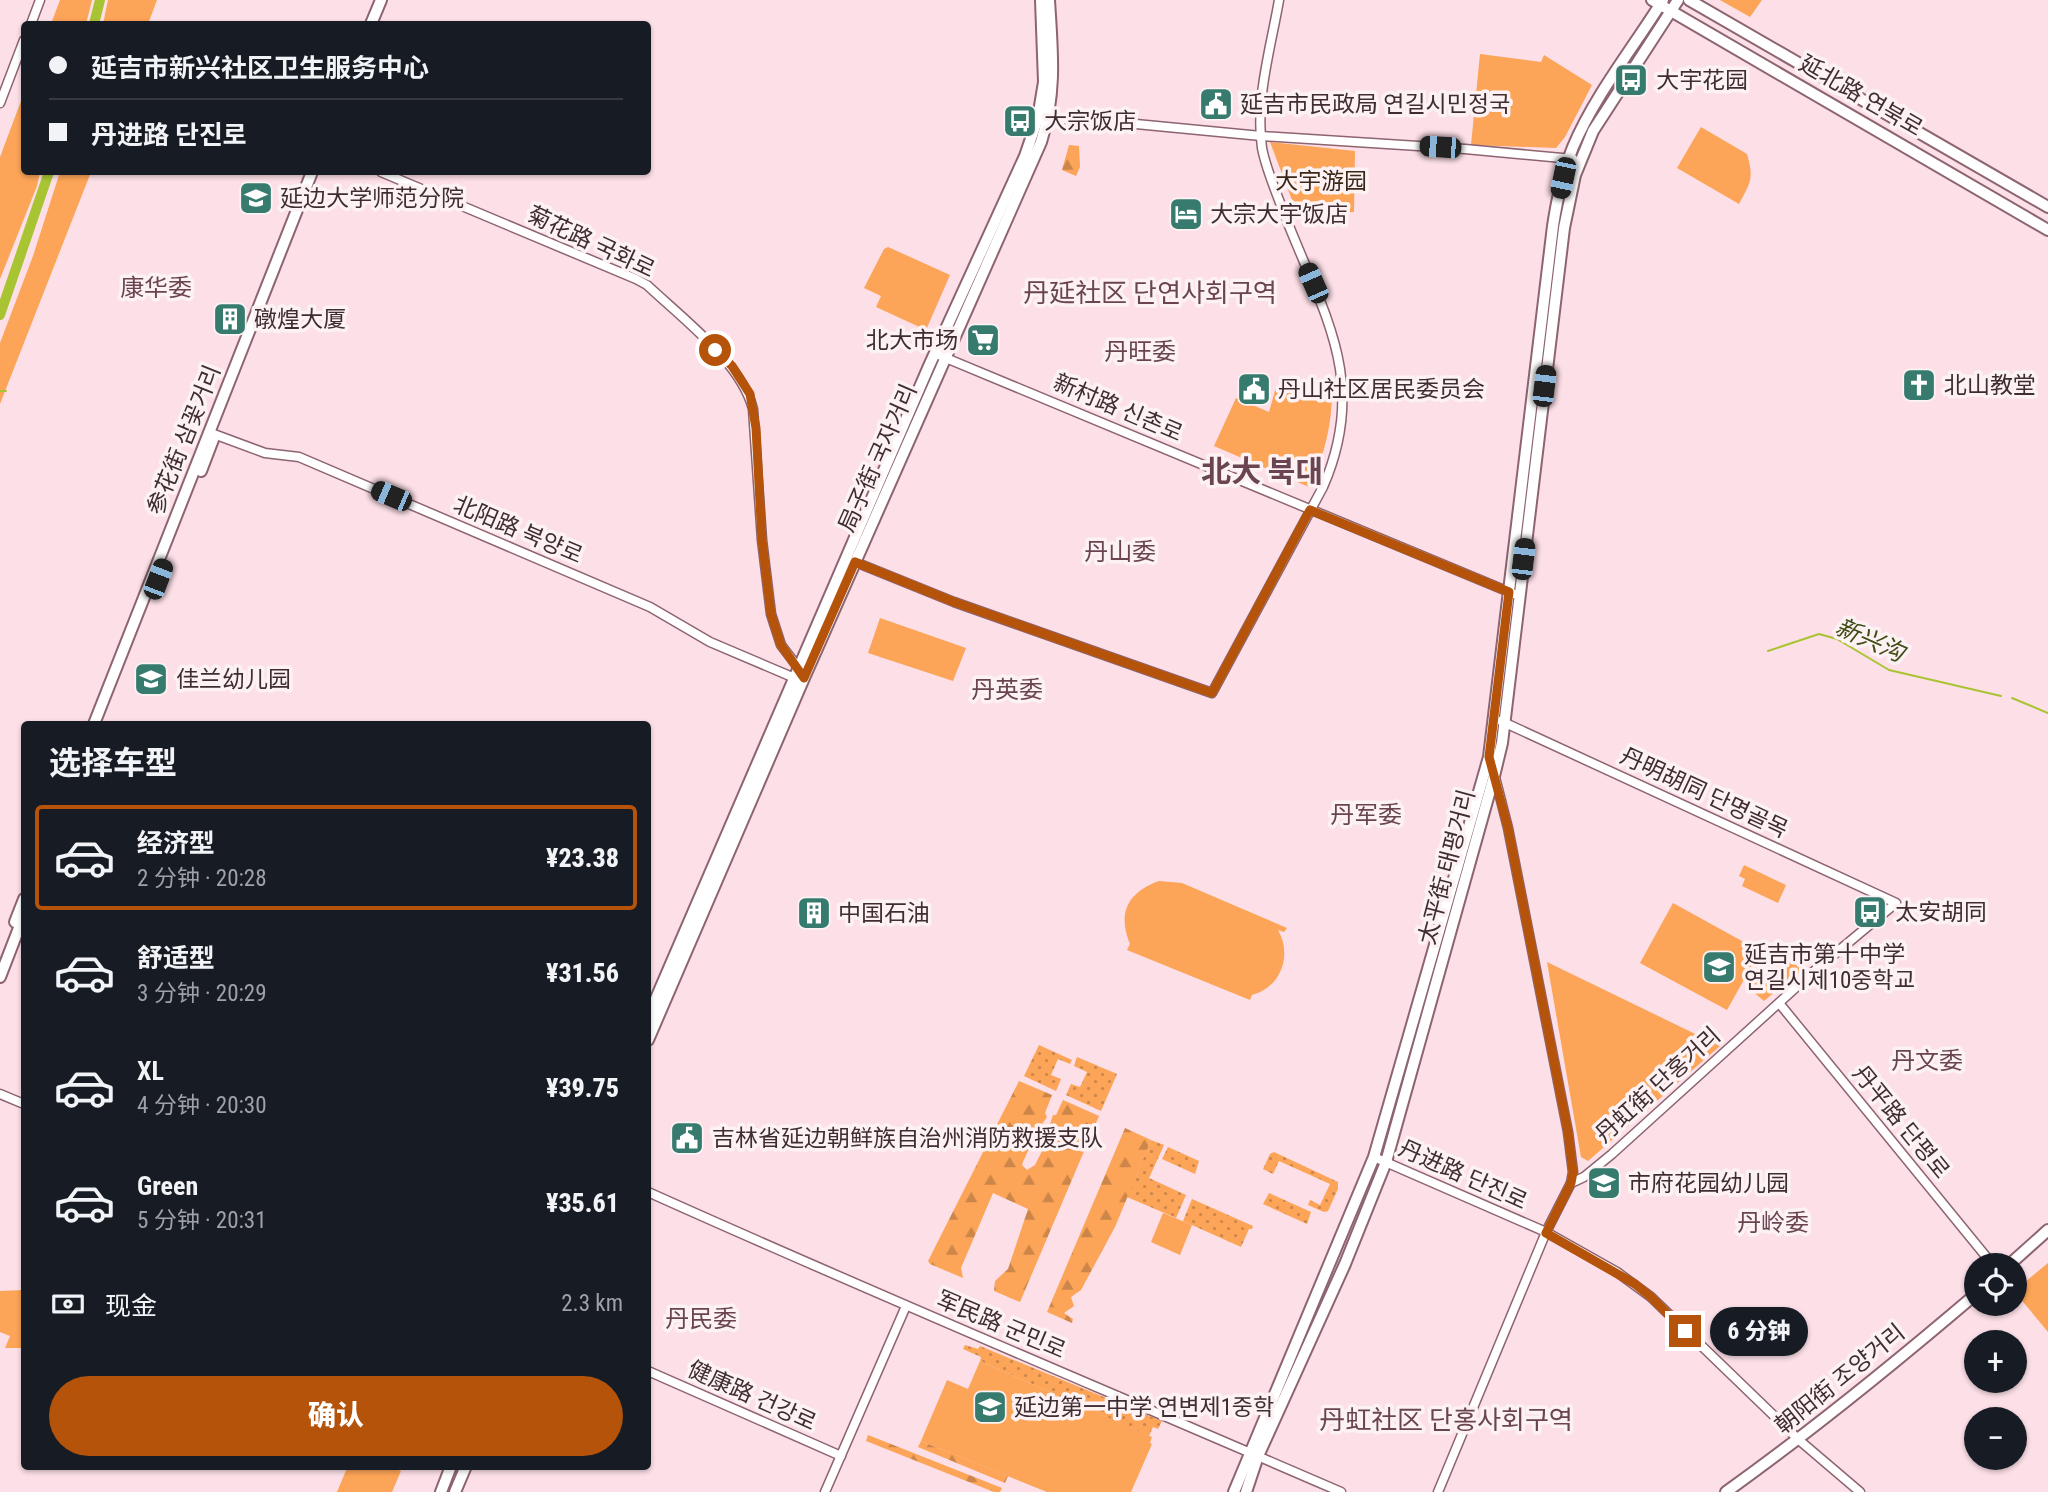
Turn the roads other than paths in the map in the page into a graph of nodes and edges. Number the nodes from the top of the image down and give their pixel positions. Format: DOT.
graph roads {
  1 [pos="40,0"];
  2 [pos="381,0"];
  3 [pos="388,0"];
  4 [pos="1041,0"];
  5 [pos="1049,0"];
  6 [pos="1279,0"];
  7 [pos="1678,0"];
  8 [pos="1689,0"];
  9 [pos="1658,2"];
  10 [pos="1672,11"];
  11 [pos="32,21"];
  12 [pos="372,21"];
  13 [pos="379,21"];
  14 [pos="21,48"];
  15 [pos="0,103"];
  16 [pos="1044,118"];
  17 [pos="1261,136"];
  18 [pos="1575,159"];
  19 [pos="311,175"];
  20 [pos="318,175"];
  21 [pos="388,175"];
  22 [pos="2048,207"];
  23 [pos="2048,230"];
  24 [pos="940,355"];
  25 [pos="213,433"];
  26 [pos="1310,510"];
  27 [pos="855,562"];
  28 [pos="1514,594"];
  29 [pos="799,675"];
  30 [pos="1500,720"];
  31 [pos="95,721"];
  32 [pos="102,721"];
  33 [pos="1489,757"];
  34 [pos="1494,776"];
  35 [pos="1896,903"];
  36 [pos="21,907"];
  37 [pos="21,923"];
  38 [pos="0,960"];
  39 [pos="0,976"];
  40 [pos="1779,1003"];
  41 [pos="651,1010"];
  42 [pos="651,1033"];
  43 [pos="0,1094"];
  44 [pos="21,1103"];
  45 [pos="1374,1157"];
  46 [pos="1386,1162"];
  47 [pos="1571,1183"];
  48 [pos="651,1193"];
  49 [pos="2048,1230"];
  50 [pos="1546,1233"];
  51 [pos="1983,1253"];
  52 [pos="2022,1253"];
  53 [pos="1964,1304"];
  54 [pos="906,1306"];
  55 [pos="651,1372"];
  56 [pos="1799,1440"];
  57 [pos="1254,1454"];
  58 [pos="841,1456"];
  59 [pos="450,1470"];
  60 [pos="464,1470"];
  61 [pos="441,1492"];
  62 [pos="456,1492"];
  63 [pos="825,1492"];
  64 [pos="1234,1492"];
  65 [pos="1246,1492"];
  66 [pos="1341,1492"];
  67 [pos="1438,1492"];
  68 [pos="1726,1492"];
  69 [pos="1860,1492"];
  1 -- 11 [label="street"];
  2 -- 12 [label="main road"];
  3 -- 13 [label="main road"];
  4 -- 16 [label="main road, 局子街 국자거리"];
  5 -- 16 [label="main road, 局子街 국자거리"];
  6 -- 17 [label="street"];
  7 -- 10 [label="main road, 太平街 태평거리"];
  8 -- 22 [label="main road, 延北路 연북로"];
  9 -- 10 [label="main road, 延北路 연북로"];
  9 -- 18 [label="main road, 太平街 태평거리"];
  10 -- 18 [label="main road, 太平街 태평거리"];
  10 -- 23 [label="main road, 延北路 연북로"];
  14 -- 15 [label="street"];
  16 -- 17 [label="street"];
  16 -- 24 [label="main road, 局子街 국자거리"];
  17 -- 18 [label="street"];
  17 -- 26 [label="street"];
  18 -- 28 [label="main road, 太平街 태평거리"];
  19 -- 25 [label="main road, 参花街 삼꽃거리"];
  20 -- 25 [label="main road, 参花街 삼꽃거리"];
  21 -- 29 [label="street, 菊花路 국화로"];
  24 -- 26 [label="street, 新村路 신촌로"];
  24 -- 27 [label="main road, 局子街 국자거리"];
  24 -- 29 [label="main road, 局子街 국자거리"];
  25 -- 29 [label="street, 北阳路 북양로"];
  25 -- 31 [label="main road, 参花街 삼꽃거리"];
  25 -- 32 [label="main road, 参花街 삼꽃거리"];
  26 -- 27 [label="street"];
  26 -- 28 [label="street, 新村路 신촌로"];
  27 -- 29 [label="main road, 局子街 국자거리"];
  28 -- 30 [label="main road, 太平街 태평거리"];
  29 -- 41 [label="main road, 局子街 국자거리"];
  29 -- 42 [label="main road, 局子街 국자거리"];
  30 -- 33 [label="main road, 太平街 태평거리"];
  30 -- 34 [label="main road, 太平街 태평거리"];
  30 -- 35 [label="street, 丹明胡同 단명골목"];
  33 -- 34 [label="street"];
  33 -- 45 [label="main road, 太平街 태평거리"];
  34 -- 46 [label="main road, 太平街 태평거리"];
  34 -- 47 [label="street"];
  35 -- 40 [label="street, 丹虹街 단홍거리"];
  36 -- 38 [label="main road"];
  37 -- 39 [label="main road"];
  40 -- 47 [label="street, 丹虹街 단홍거리"];
  40 -- 51 [label="street, 丹平路 단평로"];
  43 -- 44 [label="street"];
  45 -- 46 [label="street, 丹进路 단진로"];
  45 -- 57 [label="main road, 太平街 태평거리"];
  46 -- 50 [label="street, 丹进路 단진로"];
  46 -- 57 [label="main road, 太平街 태평거리"];
  47 -- 50 [label="street"];
  48 -- 54 [label="street, 军民路 군민로"];
  49 -- 52 [label="main road"];
  50 -- 56 [label="street, 丹进路 단진로"];
  50 -- 67 [label="street"];
  53 -- 56 [label="main road, 朝阳街 조양거리"];
  54 -- 57 [label="street, 军民路 군민로"];
  54 -- 58 [label="street"];
  55 -- 58 [label="street, 健康路 건강로"];
  56 -- 68 [label="main road, 朝阳街 조양거리"];
  56 -- 69 [label="street, 丹进路 단진로"];
  57 -- 64 [label="main road, 太平街 태평거리"];
  57 -- 65 [label="main road, 太平街 태평거리"];
  57 -- 66 [label="street, 军民路 군민로"];
  58 -- 63 [label="street"];
  59 -- 61 [label="main road"];
  60 -- 62 [label="main road"];
}
